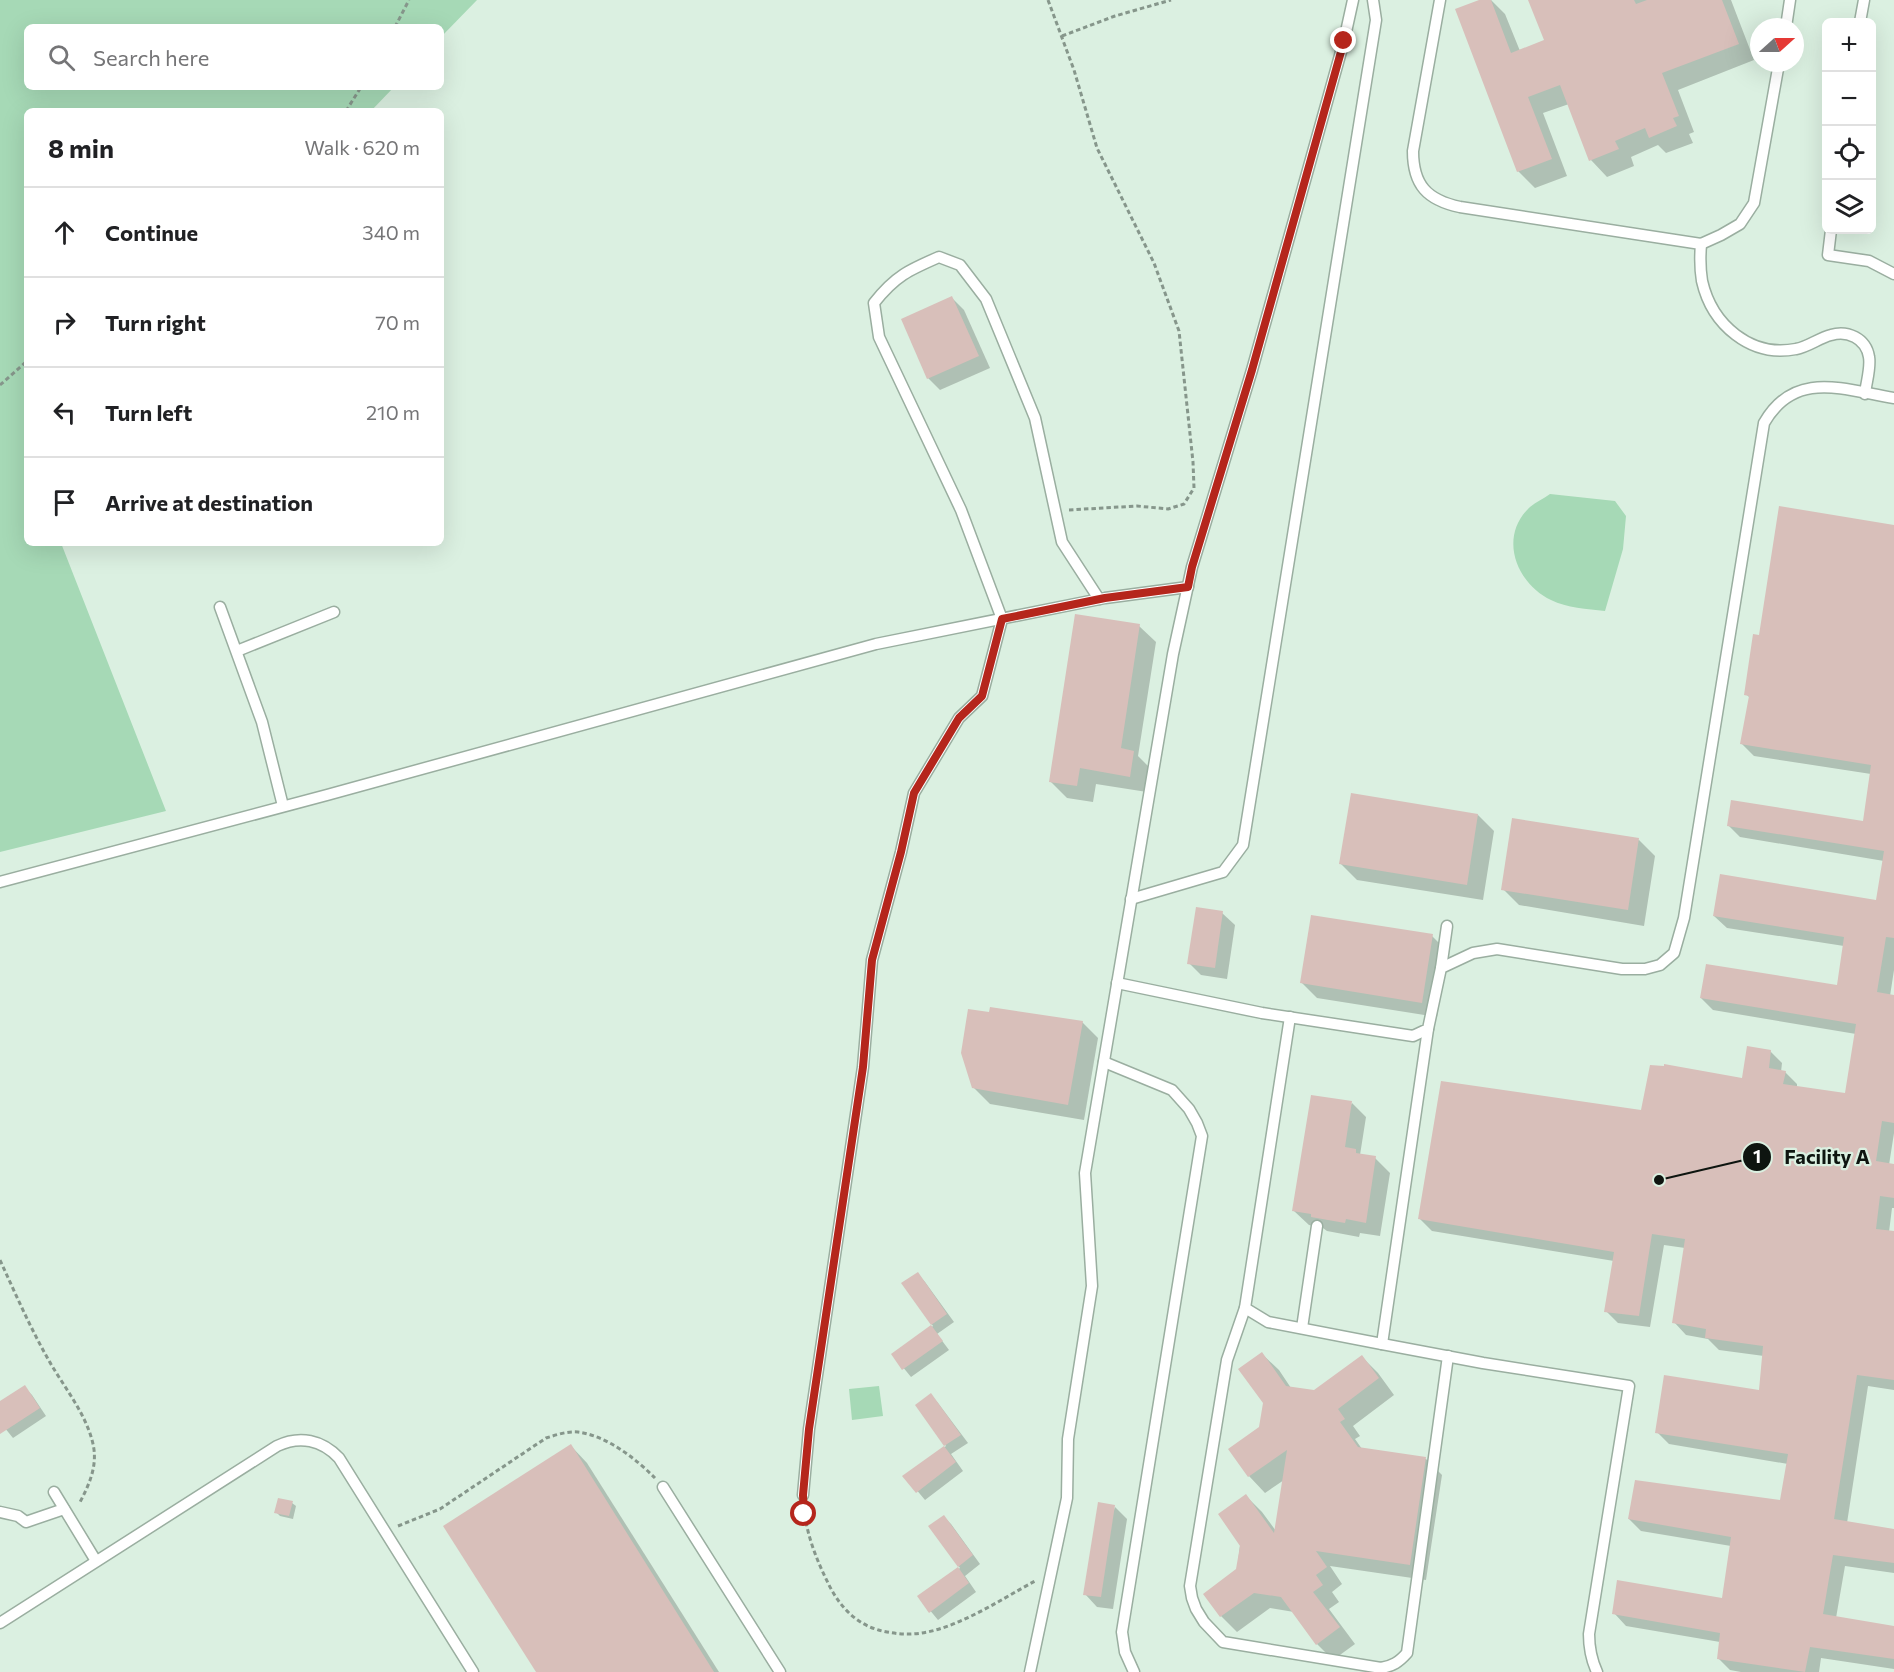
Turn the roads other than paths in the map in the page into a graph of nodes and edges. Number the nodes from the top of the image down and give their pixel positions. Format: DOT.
graph roads {
  1 [pos="1353,0"];
  2 [pos="1373,0"];
  3 [pos="1440,0"];
  4 [pos="1790,0"];
  5 [pos="1864,0"];
  6 [pos="1787,18"];
  7 [pos="1861,18"];
  8 [pos="1777,72"];
  9 [pos="1831,234"];
  10 [pos="1701,244"];
  11 [pos="1894,274"];
  12 [pos="1865,394"];
  13 [pos="1894,398"];
  14 [pos="1188,587"];
  15 [pos="1099,599"];
  16 [pos="219,607"];
  17 [pos="334,612"];
  18 [pos="1002,619"];
  19 [pos="237,651"];
  20 [pos="283,806"];
  21 [pos="0,882"];
  22 [pos="1131,899"];
  23 [pos="1447,926"];
  24 [pos="1441,968"];
  25 [pos="1117,983"];
  26 [pos="1290,1017"];
  27 [pos="1428,1029"];
  28 [pos="1104,1062"];
  29 [pos="1317,1226"];
  30 [pos="1245,1308"];
  31 [pos="1302,1328"];
  32 [pos="1383,1344"];
  33 [pos="1448,1356"];
  34 [pos="663,1487"];
  35 [pos="54,1492"];
  36 [pos="803,1495"];
  37 [pos="64,1509"];
  38 [pos="0,1512"];
  39 [pos="96,1561"];
  40 [pos="0,1623"];
  41 [pos="473,1672"];
  42 [pos="780,1672"];
  43 [pos="1030,1672"];
  44 [pos="1134,1672"];
  45 [pos="1597,1672"];
  1 -- 14 [label="lane"];
  2 -- 22 [label="lane"];
  3 -- 10 [label="lane"];
  4 -- 6 [label="lane"];
  5 -- 7 [label="lane"];
  8 -- 10 [label="lane"];
  9 -- 11 [label="lane"];
  10 -- 12 [label="lane"];
  12 -- 13 [label="lane"];
  12 -- 24 [label="lane"];
  14 -- 15 [label="lane"];
  14 -- 22 [label="lane"];
  15 -- 18 [label="lane"];
  15 -- 18 [label="lane"];
  16 -- 19 [label="lane"];
  17 -- 19 [label="lane"];
  18 -- 20 [label="lane"];
  18 -- 36 [label="lane"];
  19 -- 20 [label="lane"];
  20 -- 21 [label="lane"];
  22 -- 25 [label="lane"];
  23 -- 24 [label="lane"];
  24 -- 27 [label="lane"];
  25 -- 26 [label="lane"];
  25 -- 28 [label="lane"];
  26 -- 27 [label="lane"];
  26 -- 30 [label="lane"];
  27 -- 32 [label="lane"];
  28 -- 43 [label="lane"];
  28 -- 44 [label="lane"];
  29 -- 31 [label="lane"];
  30 -- 31 [label="lane"];
  30 -- 33 [label="lane"];
  31 -- 32 [label="lane"];
  32 -- 33 [label="lane"];
  33 -- 45 [label="lane"];
  34 -- 42 [label="lane"];
  35 -- 37 [label="lane"];
  37 -- 38 [label="lane"];
  37 -- 39 [label="lane"];
  39 -- 40 [label="lane"];
  39 -- 41 [label="lane"];
}
